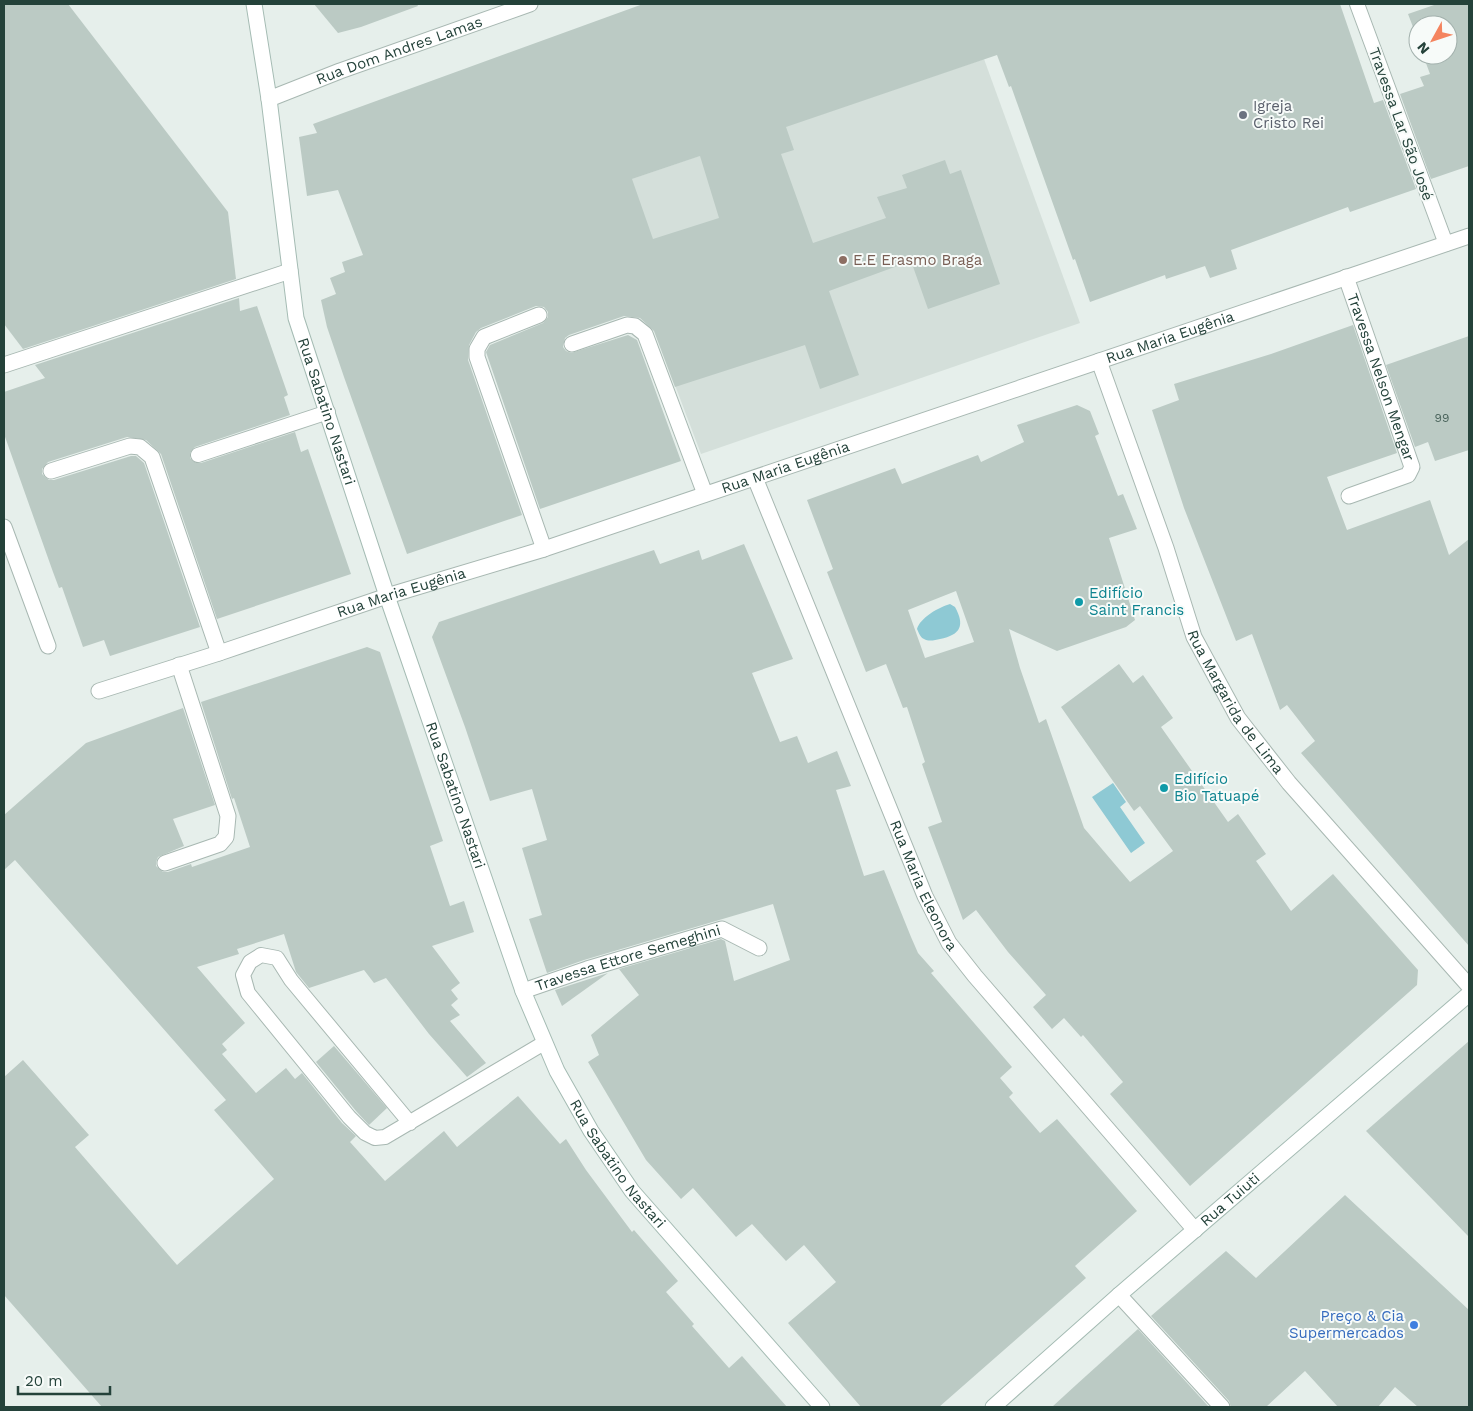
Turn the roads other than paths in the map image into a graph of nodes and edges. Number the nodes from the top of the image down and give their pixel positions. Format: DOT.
graph roads {
  1 [pos="254,4"];
  2 [pos="530,4"];
  3 [pos="1357,4"];
  4 [pos="269,99"];
  5 [pos="1469,236"];
  6 [pos="1446,244"];
  7 [pos="290,271"];
  8 [pos="1346,277"];
  9 [pos="539,315"];
  10 [pos="572,344"];
  11 [pos="1099,361"];
  12 [pos="4,365"];
  13 [pos="328,412"];
  14 [pos="198,455"];
  15 [pos="51,471"];
  16 [pos="755,478"];
  17 [pos="705,494"];
  18 [pos="1349,496"];
  19 [pos="4,526"];
  20 [pos="544,548"];
  21 [pos="387,596"];
  22 [pos="48,646"];
  23 [pos="219,653"];
  24 [pos="178,665"];
  25 [pos="99,691"];
  26 [pos="166,863"];
  27 [pos="759,948"];
  28 [pos="1469,986"];
  29 [pos="523,991"];
  30 [pos="1469,994"];
  31 [pos="544,1043"];
  32 [pos="410,1123"];
  33 [pos="1195,1230"];
  34 [pos="1119,1295"];
  35 [pos="822,1407"];
  36 [pos="993,1407"];
  37 [pos="1222,1407"];
  1 -- 4 [label="street, Rua Sabatino Nastari"];
  2 -- 4 [label="street, Rua Dom Andres Lamas"];
  3 -- 6 [label="lane, Travessa Lar São José"];
  4 -- 7 [label="street, Rua Sabatino Nastari"];
  5 -- 6 [label="street, Rua Maria Eugênia"];
  6 -- 8 [label="street, Rua Maria Eugênia"];
  7 -- 12 [label="street"];
  7 -- 13 [label="street, Rua Sabatino Nastari"];
  8 -- 11 [label="street, Rua Maria Eugênia"];
  8 -- 18 [label="street, Travessa Nelson Mengar"];
  9 -- 20 [label="street"];
  10 -- 17 [label="street"];
  11 -- 16 [label="street, Rua Maria Eugênia"];
  11 -- 28 [label="street, Rua Margarida de Lima"];
  13 -- 14 [label="lane"];
  13 -- 21 [label="street, Rua Sabatino Nastari"];
  15 -- 23 [label="street"];
  16 -- 17 [label="street, Rua Maria Eugênia"];
  16 -- 33 [label="street, Rua Maria Eleonora"];
  17 -- 20 [label="street, Rua Maria Eugênia"];
  19 -- 22 [label="street"];
  20 -- 21 [label="street, Rua Maria Eugênia"];
  21 -- 23 [label="street, Rua Maria Eugênia"];
  21 -- 29 [label="street, Rua Sabatino Nastari"];
  23 -- 24 [label="street, Rua Maria Eugênia"];
  24 -- 25 [label="street, Rua Maria Eugênia"];
  24 -- 26 [label="street"];
  27 -- 29 [label="street, Travessa Ettore Semeghini"];
  29 -- 31 [label="street, Rua Sabatino Nastari"];
  30 -- 33 [label="street, Rua Tuiuti"];
  31 -- 32 [label="lane"];
  31 -- 35 [label="street, Rua Sabatino Nastari"];
  32 -- 32 [label="lane"];
  33 -- 34 [label="street, Rua Tuiuti"];
  34 -- 36 [label="street, Rua Tuiuti"];
  34 -- 37 [label="street"];
}
